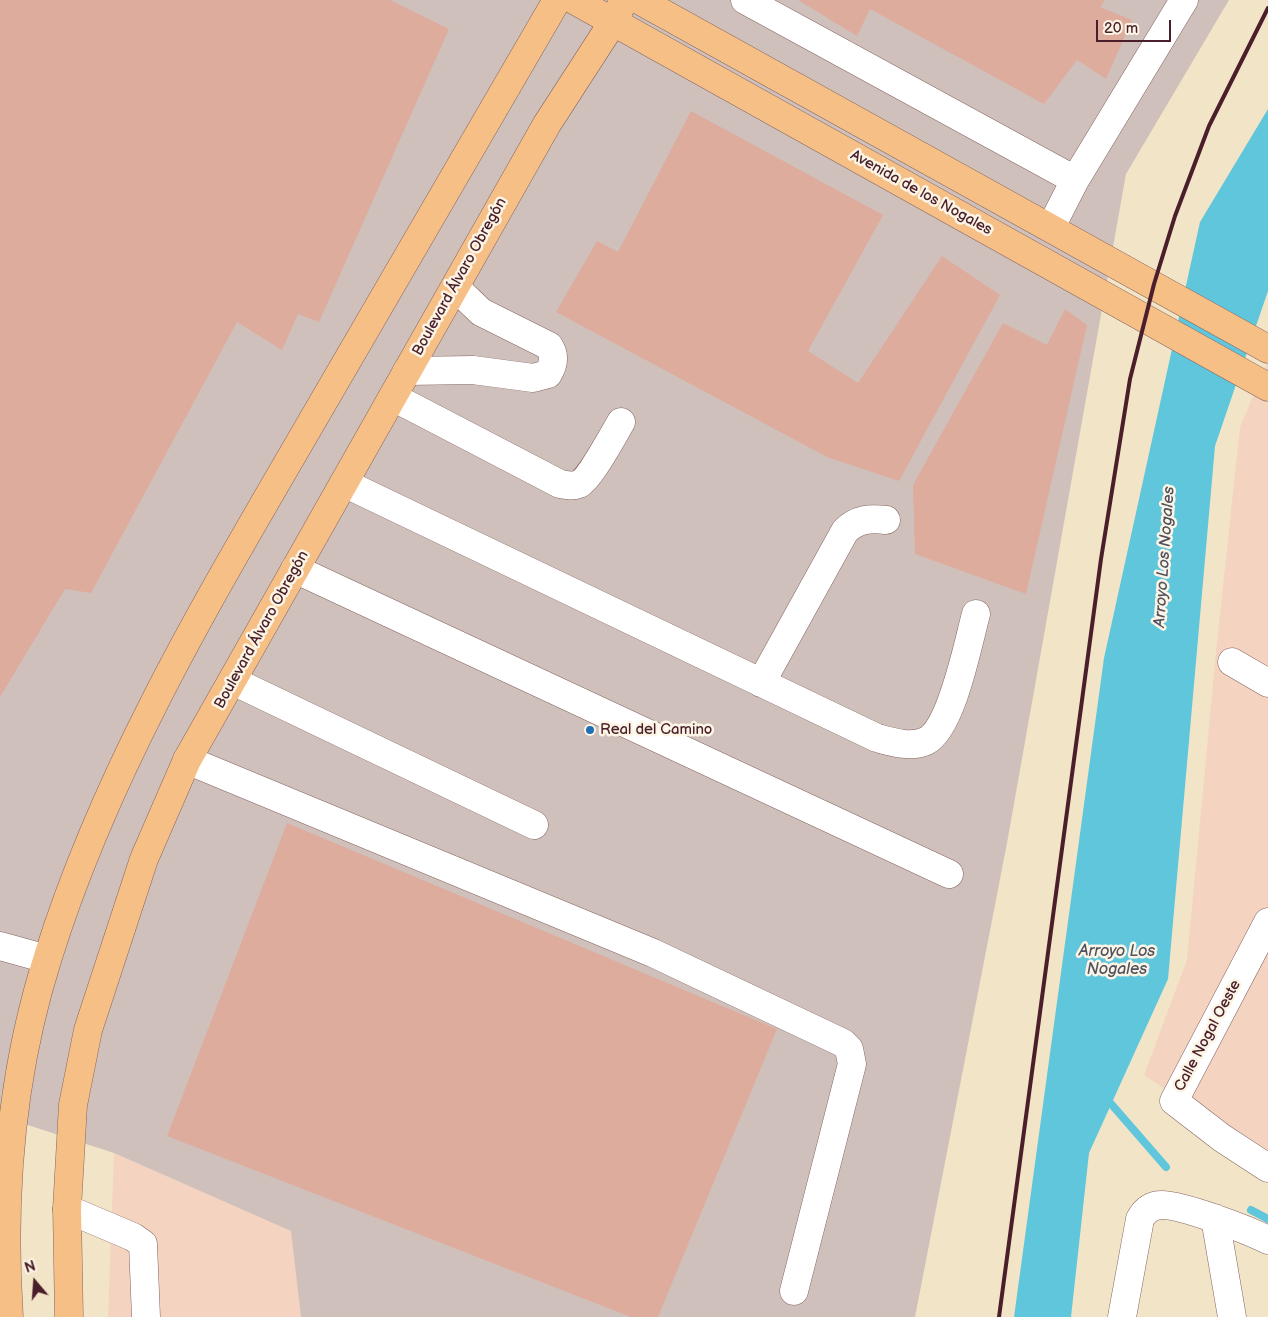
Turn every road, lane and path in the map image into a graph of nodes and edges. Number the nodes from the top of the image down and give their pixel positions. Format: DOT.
graph roads {
  1 [pos="557,0"];
  2 [pos="574,0"];
  3 [pos="639,0"];
  4 [pos="745,0"];
  5 [pos="1184,0"];
  6 [pos="618,11"];
  7 [pos="1075,180"];
  8 [pos="1051,227"];
  9 [pos="455,287"];
  10 [pos="1265,348"];
  11 [pos="407,371"];
  12 [pos="1260,382"];
  13 [pos="393,397"];
  14 [pos="621,422"];
  15 [pos="344,483"];
  16 [pos="886,520"];
  17 [pos="296,569"];
  18 [pos="976,614"];
  19 [pos="1232,662"];
  20 [pos="233,681"];
  21 [pos="761,683"];
  22 [pos="1268,683"];
  23 [pos="188,760"];
  24 [pos="534,824"];
  25 [pos="949,874"];
  26 [pos="1268,922"];
  27 [pos="0,946"];
  28 [pos="47,959"];
  29 [pos="1268,1168"];
  30 [pos="67,1209"];
  31 [pos="1215,1218"];
  32 [pos="3,1220"];
  33 [pos="1268,1240"];
  34 [pos="794,1291"];
  35 [pos="10,1317"];
  36 [pos="69,1317"];
  37 [pos="146,1317"];
  38 [pos="1122,1317"];
  39 [pos="1232,1317"];
  1 -- 28 [label="main road"];
  2 -- 6 [label="main road, Avenida de los Nogales"];
  3 -- 8 [label="main road"];
  4 -- 7 [label="street"];
  5 -- 7 [label="street"];
  6 -- 9 [label="main road, Boulevard Álvaro Obregón"];
  6 -- 12 [label="main road, Avenida de los Nogales"];
  7 -- 8 [label="street"];
  8 -- 10 [label="main road"];
  9 -- 11 [label="main road, Boulevard Álvaro Obregón"];
  9 -- 11 [label="street"];
  11 -- 13 [label="main road, Boulevard Álvaro Obregón"];
  13 -- 14 [label="street"];
  13 -- 15 [label="main road, Boulevard Álvaro Obregón"];
  15 -- 17 [label="main road, Boulevard Álvaro Obregón"];
  15 -- 21 [label="street"];
  16 -- 21 [label="street"];
  17 -- 20 [label="main road, Boulevard Álvaro Obregón"];
  17 -- 25 [label="street"];
  18 -- 21 [label="street"];
  19 -- 22 [label="street"];
  20 -- 23 [label="main road, Boulevard Álvaro Obregón"];
  20 -- 24 [label="street"];
  23 -- 30 [label="main road, Boulevard Álvaro Obregón"];
  23 -- 34 [label="street"];
  26 -- 29 [label="street, Calle Nogal Oeste"];
  27 -- 28 [label="street"];
  28 -- 32 [label="main road"];
  30 -- 36 [label="main road, Boulevard Álvaro Obregón"];
  30 -- 37 [label="street"];
  31 -- 33 [label="street"];
  31 -- 38 [label="street"];
  31 -- 39 [label="street"];
  32 -- 35 [label="main road"];
}
